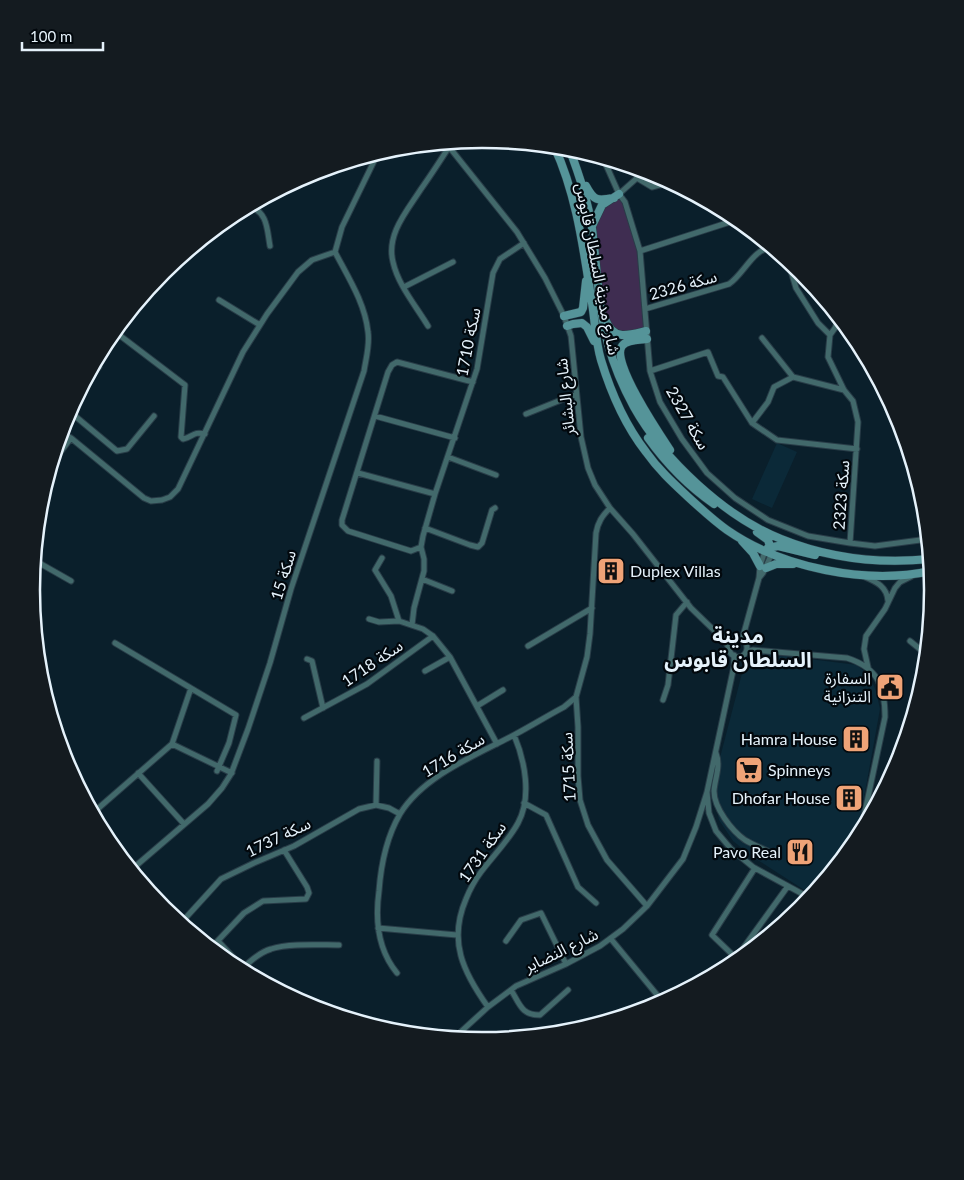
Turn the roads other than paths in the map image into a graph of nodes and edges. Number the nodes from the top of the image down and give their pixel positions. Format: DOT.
graph roads {
  1 [pos="451,149"];
  2 [pos="445,150"];
  3 [pos="557,154"];
  4 [pos="573,159"];
  5 [pos="374,162"];
  6 [pos="606,166"];
  7 [pos="637,178"];
  8 [pos="658,185"];
  9 [pos="616,196"];
  10 [pos="257,210"];
  11 [pos="729,222"];
  12 [pos="592,226"];
  13 [pos="524,243"];
  14 [pos="270,246"];
  15 [pos="640,250"];
  16 [pos="764,250"];
  17 [pos="335,252"];
  18 [pos="453,262"];
  19 [pos="586,269"];
  20 [pos="792,274"];
  21 [pos="404,287"];
  22 [pos="219,300"];
  23 [pos="602,307"];
  24 [pos="645,309"];
  25 [pos="564,316"];
  26 [pos="260,325"];
  27 [pos="836,325"];
  28 [pos="428,326"];
  29 [pos="567,326"];
  30 [pos="647,335"];
  31 [pos="830,335"];
  32 [pos="120,336"];
  33 [pos="762,338"];
  34 [pos="599,352"];
  35 [pos="650,371"];
  36 [pos="793,378"];
  37 [pos="620,379"];
  38 [pos="473,382"];
  39 [pos="844,390"];
  40 [pos="576,394"];
  41 [pos="526,414"];
  42 [pos="154,416"];
  43 [pos="374,416"];
  44 [pos="76,417"];
  45 [pos="752,423"];
  46 [pos="205,434"];
  47 [pos="68,436"];
  48 [pos="71,438"];
  49 [pos="454,438"];
  50 [pos="63,449"];
  51 [pos="858,449"];
  52 [pos="448,457"];
  53 [pos="682,468"];
  54 [pos="358,473"];
  55 [pos="496,475"];
  56 [pos="435,494"];
  57 [pos="495,508"];
  58 [pos="610,508"];
  59 [pos="425,528"];
  60 [pos="735,535"];
  61 [pos="921,540"];
  62 [pos="850,544"];
  63 [pos="421,547"];
  64 [pos="769,550"];
  65 [pos="382,558"];
  66 [pos="923,560"];
  67 [pos="908,561"];
  68 [pos="41,564"];
  69 [pos="808,566"];
  70 [pos="763,567"];
  71 [pos="921,573"];
  72 [pos="861,575"];
  73 [pos="422,579"];
  74 [pos="71,581"];
  75 [pos="452,591"];
  76 [pos="687,602"];
  77 [pos="888,602"];
  78 [pos="592,608"];
  79 [pos="369,619"];
  80 [pos="400,621"];
  81 [pos="412,625"];
  82 [pos="433,636"];
  83 [pos="723,639"];
  84 [pos="742,640"];
  85 [pos="734,641"];
  86 [pos="910,641"];
  87 [pos="116,643"];
  88 [pos="528,646"];
  89 [pos="730,649"];
  90 [pos="746,649"];
  91 [pos="920,649"];
  92 [pos="736,656"];
  93 [pos="450,657"];
  94 [pos="307,659"];
  95 [pos="868,667"];
  96 [pos="425,671"];
  97 [pos="191,688"];
  98 [pos="504,690"];
  99 [pos="576,697"];
  100 [pos="663,700"];
  101 [pos="477,706"];
  102 [pos="324,708"];
  103 [pos="304,718"];
  104 [pos="514,735"];
  105 [pos="172,744"];
  106 [pos="498,744"];
  107 [pos="716,755"];
  108 [pos="377,761"];
  109 [pos="218,769"];
  110 [pos="232,772"];
  111 [pos="138,773"];
  112 [pos="707,792"];
  113 [pos="524,803"];
  114 [pos="376,805"];
  115 [pos="98,809"];
  116 [pos="865,811"];
  117 [pos="400,814"];
  118 [pos="712,820"];
  119 [pos="698,822"];
  120 [pos="184,824"];
  121 [pos="284,850"];
  122 [pos="777,856"];
  123 [pos="137,866"];
  124 [pos="755,868"];
  125 [pos="788,886"];
  126 [pos="803,894"];
  127 [pos="596,903"];
  128 [pos="647,906"];
  129 [pos="186,918"];
  130 [pos="378,928"];
  131 [pos="458,936"];
  132 [pos="611,939"];
  133 [pos="749,940"];
  134 [pos="218,941"];
  135 [pos="506,941"];
  136 [pos="216,943"];
  137 [pos="339,945"];
  138 [pos="746,945"];
  139 [pos="227,951"];
  140 [pos="732,955"];
  141 [pos="566,964"];
  142 [pos="248,965"];
  143 [pos="397,973"];
  144 [pos="510,990"];
  145 [pos="568,990"];
  146 [pos="658,995"];
  147 [pos="488,1007"];
  148 [pos="461,1031"];
  1 -- 13 [label="street, شارع البشائر"];
  2 -- 21 [label="street"];
  3 -- 19 [label="main road, شارع مدينة السلطان قابوس"];
  4 -- 9 [label="main road"];
  4 -- 12 [label="main road, شارع مدينة السلطان قابوس"];
  5 -- 17 [label="street"];
  6 -- 9 [label="street, سكة 2327"];
  7 -- 8 [label="street"];
  7 -- 9 [label="street"];
  9 -- 12 [label="main road"];
  9 -- 15 [label="street, سكة 2327"];
  10 -- 14 [label="street"];
  11 -- 15 [label="street"];
  12 -- 23 [label="main road, شارع مدينة السلطان قابوس"];
  13 -- 25 [label="street, شارع البشائر"];
  13 -- 38 [label="street, سكة 1710"];
  15 -- 24 [label="street, سكة 2327"];
  16 -- 24 [label="street, سكة 2326"];
  17 -- 26 [label="street"];
  17 -- 110 [label="street, سكة 15"];
  18 -- 21 [label="street"];
  19 -- 25 [label="main road"];
  19 -- 34 [label="main road, شارع مدينة السلطان قابوس"];
  20 -- 31 [label="street"];
  21 -- 28 [label="street"];
  22 -- 26 [label="street"];
  23 -- 30 [label="main road"];
  23 -- 37 [label="main road, شارع مدينة السلطان قابوس"];
  24 -- 30 [label="street, سكة 2327"];
  25 -- 29 [label="street, شارع البشائر"];
  26 -- 46 [label="street"];
  27 -- 31 [label="street"];
  29 -- 34 [label="main road"];
  29 -- 40 [label="street, شارع البشائر"];
  30 -- 35 [label="street, سكة 2327"];
  30 -- 53 [label="main road"];
  31 -- 39 [label="street, سكة 2323"];
  32 -- 46 [label="street"];
  33 -- 36 [label="street"];
  34 -- 60 [label="main road, شارع مدينة السلطان قابوس"];
  35 -- 45 [label="street, سكة 2323"];
  35 -- 62 [label="street, سكة 2327"];
  36 -- 39 [label="street"];
  36 -- 45 [label="street"];
  37 -- 53 [label="main road, شارع مدينة السلطان قابوس"];
  37 -- 64 [label="main road"];
  38 -- 43 [label="street"];
  38 -- 49 [label="street, سكة 1710"];
  39 -- 51 [label="street, سكة 2323"];
  40 -- 41 [label="street"];
  40 -- 58 [label="street, شارع البشائر"];
  42 -- 44 [label="street"];
  43 -- 49 [label="street"];
  43 -- 54 [label="street"];
  45 -- 51 [label="street, سكة 2323"];
  46 -- 48 [label="street"];
  47 -- 48 [label="street"];
  48 -- 50 [label="street"];
  49 -- 52 [label="street, سكة 1710"];
  51 -- 62 [label="street, سكة 2323"];
  52 -- 55 [label="street"];
  52 -- 56 [label="street, سكة 1710"];
  53 -- 67 [label="main road, شارع مدينة السلطان قابوس"];
  54 -- 56 [label="street"];
  54 -- 63 [label="street"];
  56 -- 59 [label="street, سكة 1710"];
  57 -- 59 [label="street"];
  58 -- 76 [label="street, شارع البشائر"];
  58 -- 78 [label="street, سكة 1715"];
  59 -- 63 [label="street, سكة 1710"];
  60 -- 64 [label="main road, شارع مدينة السلطان قابوس"];
  60 -- 70 [label="main road"];
  61 -- 62 [label="street, سكة 2327"];
  63 -- 73 [label="street, سكة 1710"];
  64 -- 67 [label="main road"];
  64 -- 69 [label="main road, شارع مدينة السلطان قابوس"];
  64 -- 70 [label="street"];
  65 -- 80 [label="street"];
  66 -- 67 [label="main road, شارع مدينة السلطان قابوس"];
  68 -- 74 [label="street"];
  69 -- 70 [label="main road"];
  69 -- 72 [label="main road, شارع مدينة السلطان قابوس"];
  70 -- 84 [label="street"];
  71 -- 72 [label="main road, شارع مدينة السلطان قابوس"];
  71 -- 77 [label="street"];
  72 -- 77 [label="street"];
  73 -- 75 [label="street"];
  73 -- 81 [label="street, سكة 1710"];
  76 -- 83 [label="street, شارع البشائر"];
  76 -- 100 [label="street"];
  77 -- 95 [label="street"];
  78 -- 88 [label="street"];
  78 -- 99 [label="street, سكة 1715"];
  79 -- 80 [label="street, سكة 1718"];
  80 -- 81 [label="street, سكة 1718"];
  81 -- 82 [label="street, سكة 1718"];
  82 -- 93 [label="street, سكة 1718"];
  82 -- 102 [label="street, سكة 1718"];
  83 -- 85 [label="street"];
  83 -- 89 [label="street, شارع البشائر"];
  84 -- 85 [label="street"];
  84 -- 90 [label="street"];
  85 -- 89 [label="street"];
  86 -- 91 [label="street"];
  87 -- 97 [label="street"];
  89 -- 92 [label="street"];
  90 -- 92 [label="street"];
  90 -- 95 [label="street"];
  92 -- 107 [label="street"];
  93 -- 96 [label="street"];
  93 -- 101 [label="street, سكة 1718"];
  94 -- 102 [label="street, سكة 1718"];
  95 -- 116 [label="street"];
  97 -- 105 [label="street"];
  97 -- 109 [label="street"];
  98 -- 101 [label="street"];
  99 -- 104 [label="street, سكة 1716"];
  99 -- 128 [label="street, سكة 1715"];
  101 -- 106 [label="street, سكة 1718"];
  102 -- 103 [label="street, سكة 1718"];
  104 -- 106 [label="street, سكة 1716"];
  104 -- 113 [label="street, سكة 1731"];
  105 -- 109 [label="street"];
  105 -- 111 [label="street"];
  106 -- 117 [label="street, سكة 1716"];
  107 -- 112 [label="street"];
  107 -- 122 [label="street"];
  108 -- 114 [label="street"];
  109 -- 110 [label="street"];
  110 -- 120 [label="street, سكة 15"];
  111 -- 115 [label="street"];
  111 -- 120 [label="street"];
  112 -- 118 [label="street"];
  112 -- 119 [label="street, شارع النضاير"];
  113 -- 127 [label="street"];
  113 -- 131 [label="street, سكة 1731"];
  114 -- 117 [label="street"];
  114 -- 121 [label="street, سكة 1737"];
  117 -- 130 [label="street, سكة 1716"];
  118 -- 119 [label="street"];
  118 -- 124 [label="street"];
  119 -- 128 [label="street, شارع النضاير"];
  120 -- 123 [label="street, سكة 15"];
  121 -- 129 [label="street, سكة 1737"];
  121 -- 134 [label="street"];
  124 -- 125 [label="street"];
  124 -- 140 [label="street"];
  125 -- 126 [label="street"];
  125 -- 133 [label="street"];
  128 -- 132 [label="street, شارع النضاير"];
  130 -- 131 [label="street"];
  130 -- 143 [label="street, سكة 1716"];
  131 -- 147 [label="street, سكة 1731"];
  132 -- 141 [label="street, شارع النضاير"];
  132 -- 146 [label="street"];
  133 -- 138 [label="street"];
  134 -- 136 [label="street"];
  134 -- 139 [label="street"];
  135 -- 141 [label="street"];
  137 -- 142 [label="street"];
  141 -- 144 [label="street, شارع النضاير"];
  144 -- 145 [label="street"];
  144 -- 147 [label="street, شارع النضاير"];
  147 -- 148 [label="street, شارع النضاير"];
}
